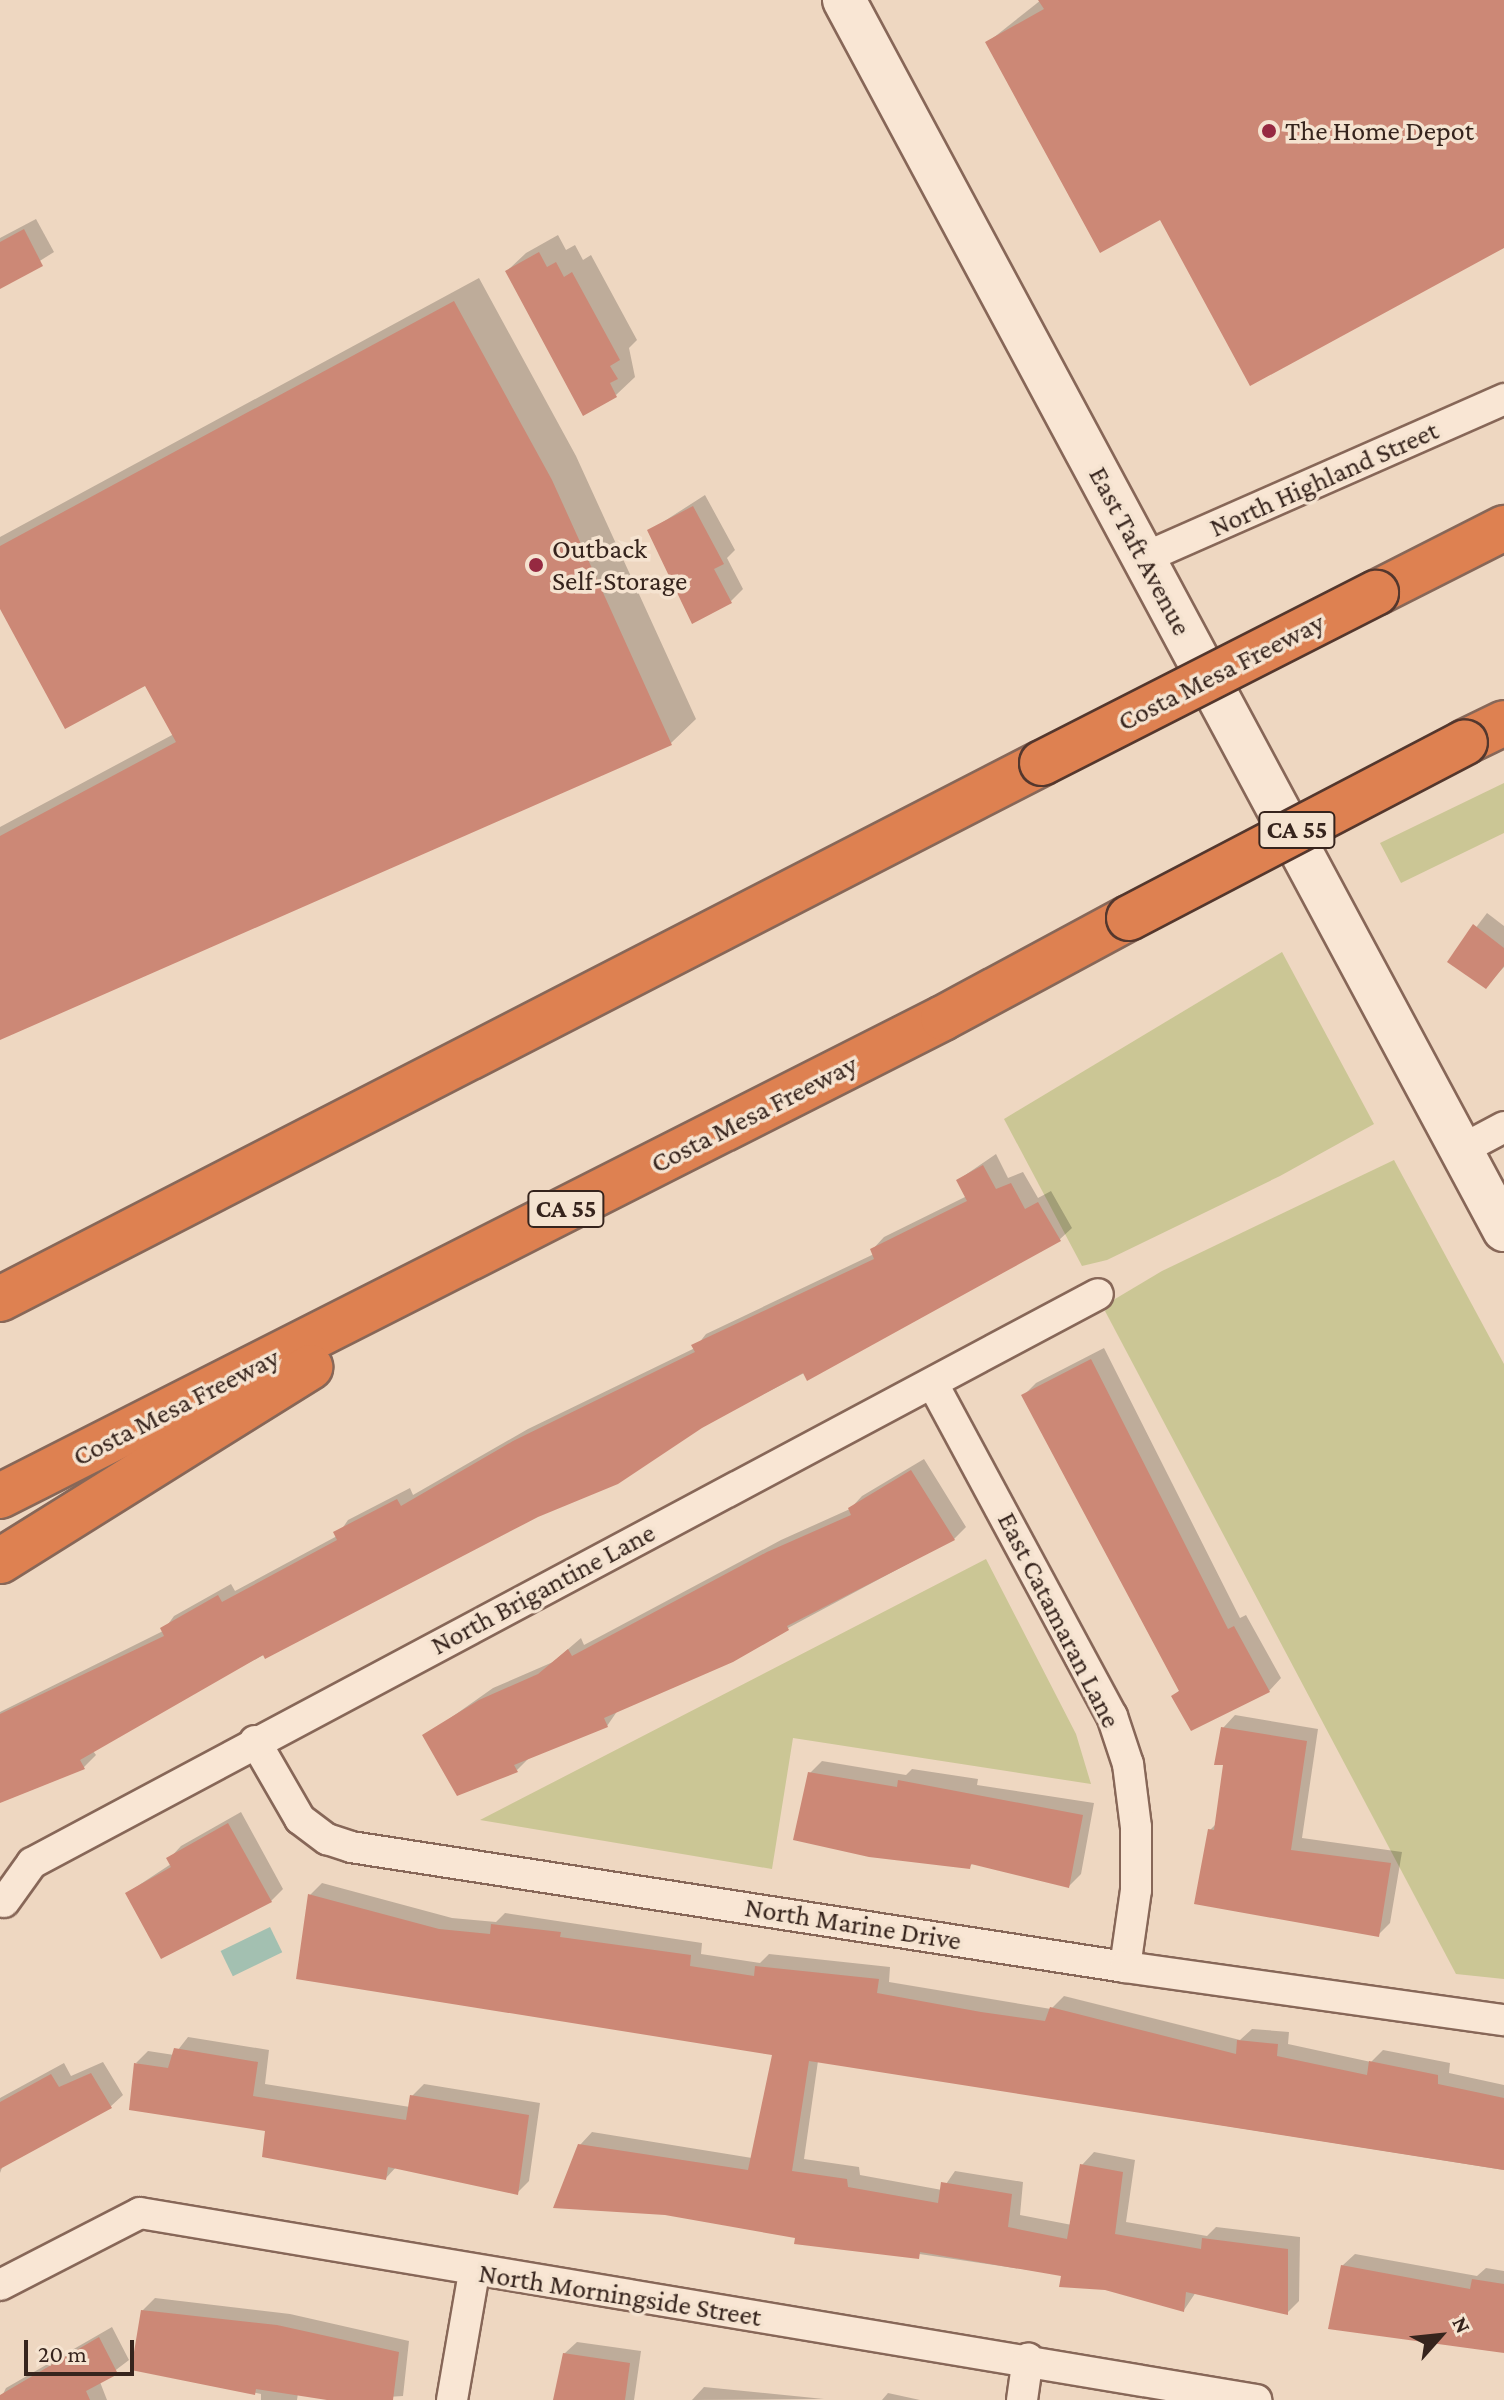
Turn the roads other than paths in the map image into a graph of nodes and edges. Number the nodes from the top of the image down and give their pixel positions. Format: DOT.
graph roads {
  1 [pos="844,0"];
  2 [pos="1504,399"];
  3 [pos="1504,528"];
  4 [pos="1144,558"];
  5 [pos="1504,723"];
  6 [pos="1504,1127"];
  7 [pos="1461,1150"];
  8 [pos="539,1223"];
  9 [pos="1504,1230"];
  10 [pos="1098,1294"];
  11 [pos="0,1299"];
  12 [pos="933,1384"];
  13 [pos="0,1496"];
  14 [pos="0,1561"];
  15 [pos="255,1741"];
  16 [pos="4,1902"];
  17 [pos="1125,1967"];
  18 [pos="1504,2020"];
  19 [pos="474,2272"];
  20 [pos="0,2285"];
  21 [pos="1028,2358"];
  22 [pos="452,2400"];
  23 [pos="1022,2400"];
  24 [pos="1256,2400"];
  1 -- 4 [label="main road, East Taft Avenue"];
  2 -- 4 [label="street, North Highland Street"];
  3 -- 11 [label="highway, Costa Mesa Freeway, bridge"];
  4 -- 7 [label="main road, East Taft Avenue"];
  5 -- 8 [label="highway, Costa Mesa Freeway / CA 55, bridge"];
  6 -- 7 [label="street"];
  7 -- 9 [label="main road, East Taft Avenue"];
  8 -- 13 [label="highway, Costa Mesa Freeway / CA 55"];
  8 -- 14 [label="highway"];
  10 -- 12 [label="street, North Brigantine Lane"];
  12 -- 15 [label="street, North Brigantine Lane"];
  12 -- 17 [label="street, East Catamaran Lane"];
  15 -- 16 [label="street, North Brigantine Lane"];
  15 -- 17 [label="street, North Marine Drive"];
  17 -- 18 [label="street, North Marine Drive"];
  19 -- 20 [label="street, North Morningside Street"];
  19 -- 21 [label="street, North Morningside Street"];
  19 -- 22 [label="street"];
  21 -- 23 [label="street"];
  21 -- 24 [label="street, North Morningside Street"];
}
